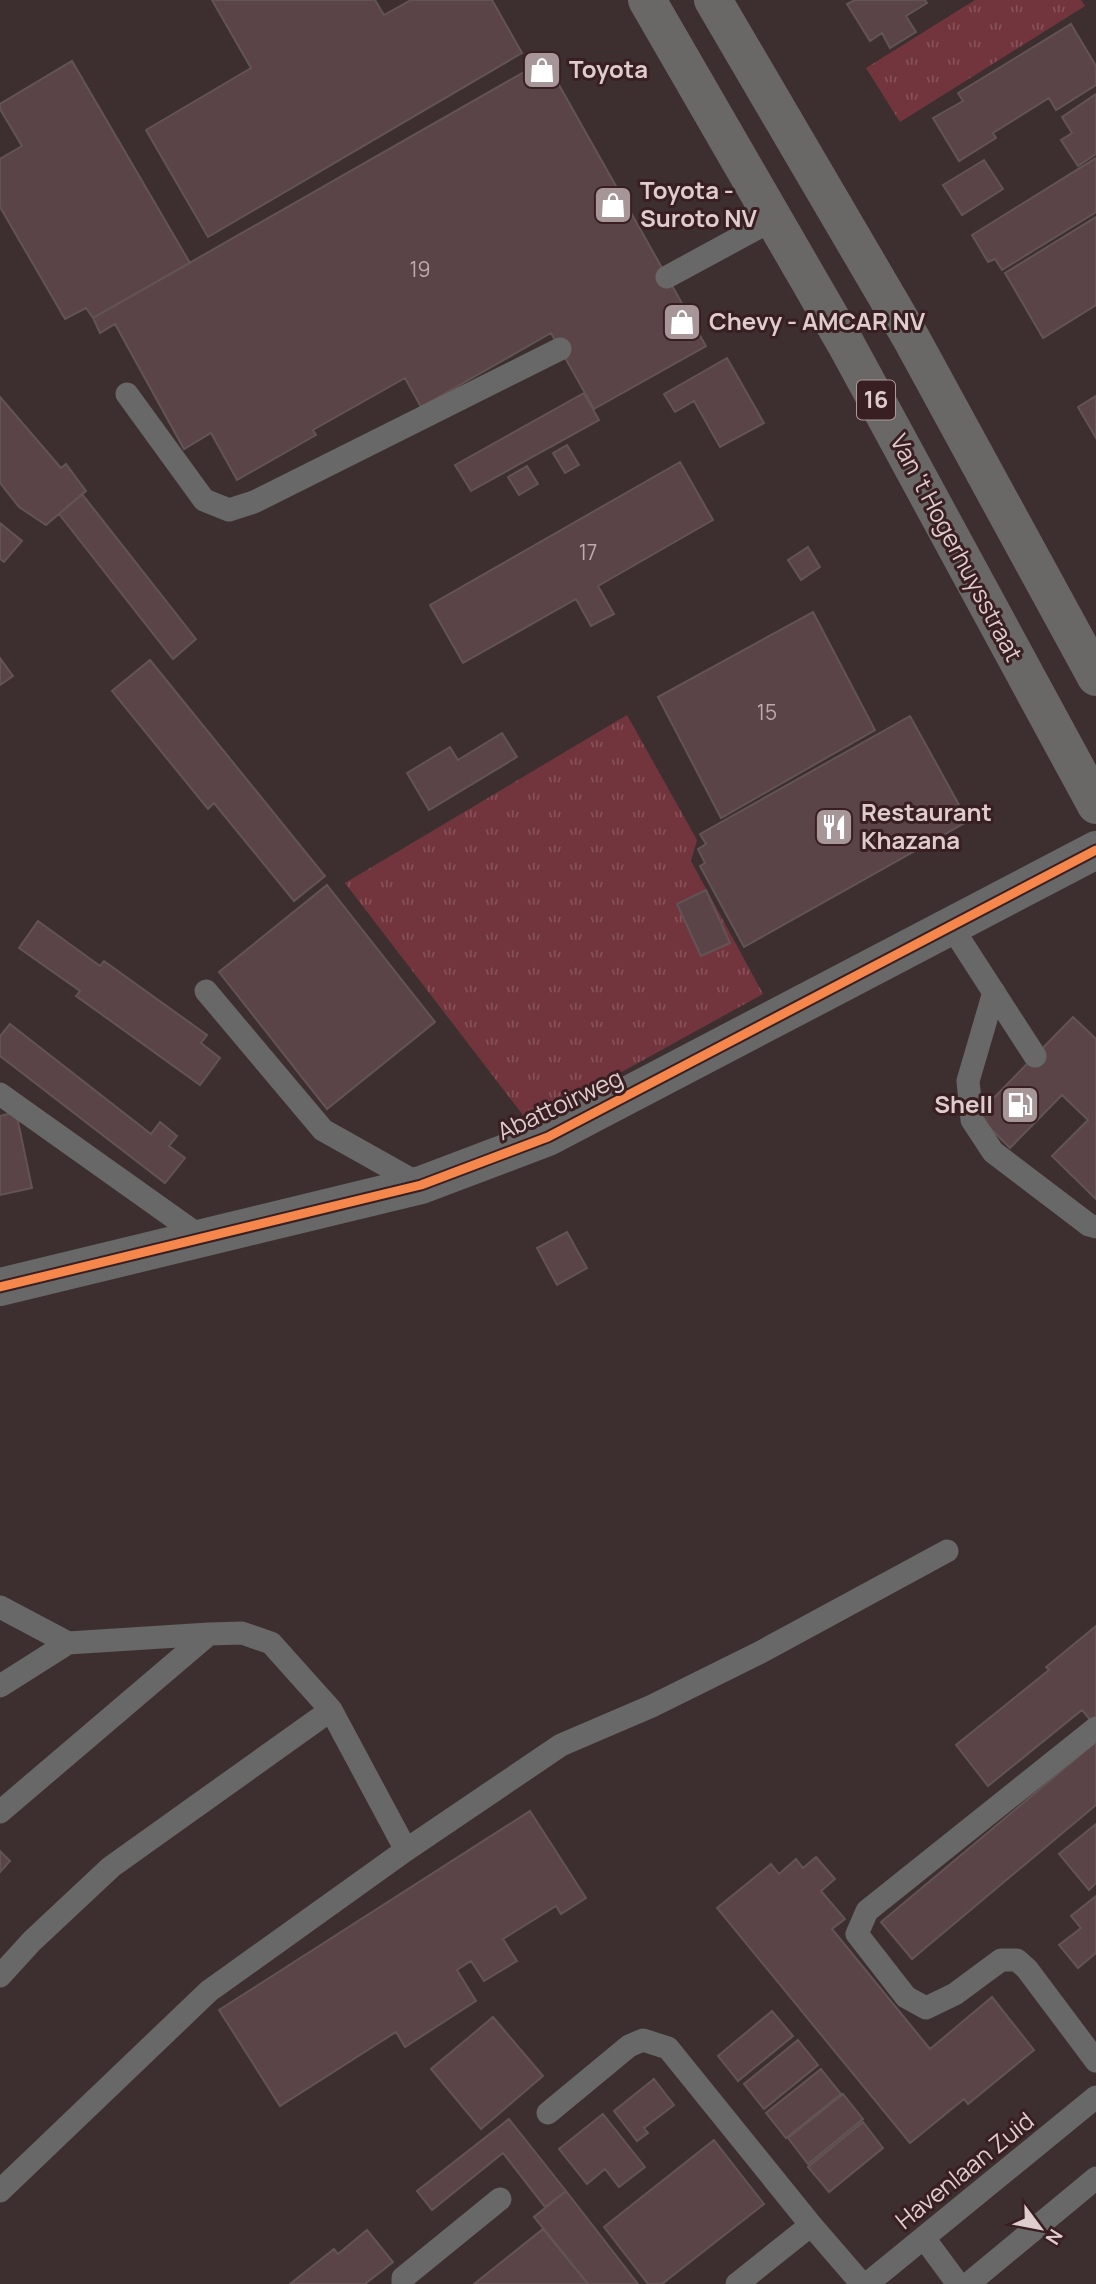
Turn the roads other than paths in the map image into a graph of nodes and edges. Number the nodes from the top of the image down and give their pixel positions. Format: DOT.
graph roads {
  1 [pos="647,0"];
  2 [pos="713,0"];
  3 [pos="774,219"];
  4 [pos="667,277"];
  5 [pos="559,348"];
  6 [pos="127,394"];
  7 [pos="1096,677"];
  8 [pos="1096,805"];
  9 [pos="1096,850"];
  10 [pos="951,926"];
  11 [pos="206,991"];
  12 [pos="994,992"];
  13 [pos="1035,1056"];
  14 [pos="0,1094"];
  15 [pos="421,1185"];
  16 [pos="1096,1227"];
  17 [pos="204,1239"];
  18 [pos="0,1287"];
  19 [pos="947,1550"];
  20 [pos="0,1607"];
  21 [pos="209,1634"];
  22 [pos="68,1643"];
  23 [pos="0,1686"];
  24 [pos="331,1710"];
  25 [pos="1096,1728"];
  26 [pos="0,1812"];
  27 [pos="406,1850"];
  28 [pos="0,1976"];
  29 [pos="1096,2061"];
  30 [pos="1096,2097"];
  31 [pos="548,2113"];
  32 [pos="1096,2178"];
  33 [pos="0,2191"];
  34 [pos="500,2199"];
  35 [pos="811,2225"];
  36 [pos="924,2238"];
  37 [pos="403,2284"];
  38 [pos="737,2284"];
  39 [pos="864,2284"];
  40 [pos="958,2284"];
  41 [pos="968,2284"];
  1 -- 3 [label="main road, Van 't Hogerhuysstraat / 16"];
  2 -- 7 [label="main road, 16"];
  3 -- 4 [label="lane"];
  3 -- 8 [label="main road, Van 't Hogerhuysstraat / 16"];
  5 -- 6 [label="lane"];
  9 -- 10 [label="street, Abattoirweg"];
  10 -- 12 [label="lane"];
  10 -- 15 [label="street, Abattoirweg"];
  11 -- 15 [label="lane"];
  12 -- 13 [label="lane"];
  12 -- 16 [label="lane"];
  14 -- 17 [label="lane"];
  15 -- 17 [label="street, Abattoirweg"];
  17 -- 18 [label="street, Abattoirweg"];
  19 -- 27 [label="lane"];
  20 -- 22 [label="lane"];
  21 -- 22 [label="lane"];
  21 -- 24 [label="lane"];
  21 -- 26 [label="lane"];
  22 -- 23 [label="lane"];
  24 -- 27 [label="lane"];
  24 -- 28 [label="lane"];
  25 -- 29 [label="lane"];
  27 -- 33 [label="lane"];
  30 -- 36 [label="lane, Havenlaan Zuid"];
  31 -- 35 [label="lane"];
  32 -- 41 [label="lane"];
  34 -- 37 [label="lane"];
  35 -- 38 [label="lane"];
  35 -- 39 [label="lane"];
  36 -- 39 [label="lane, Havenlaan Zuid"];
  36 -- 40 [label="lane"];
}
